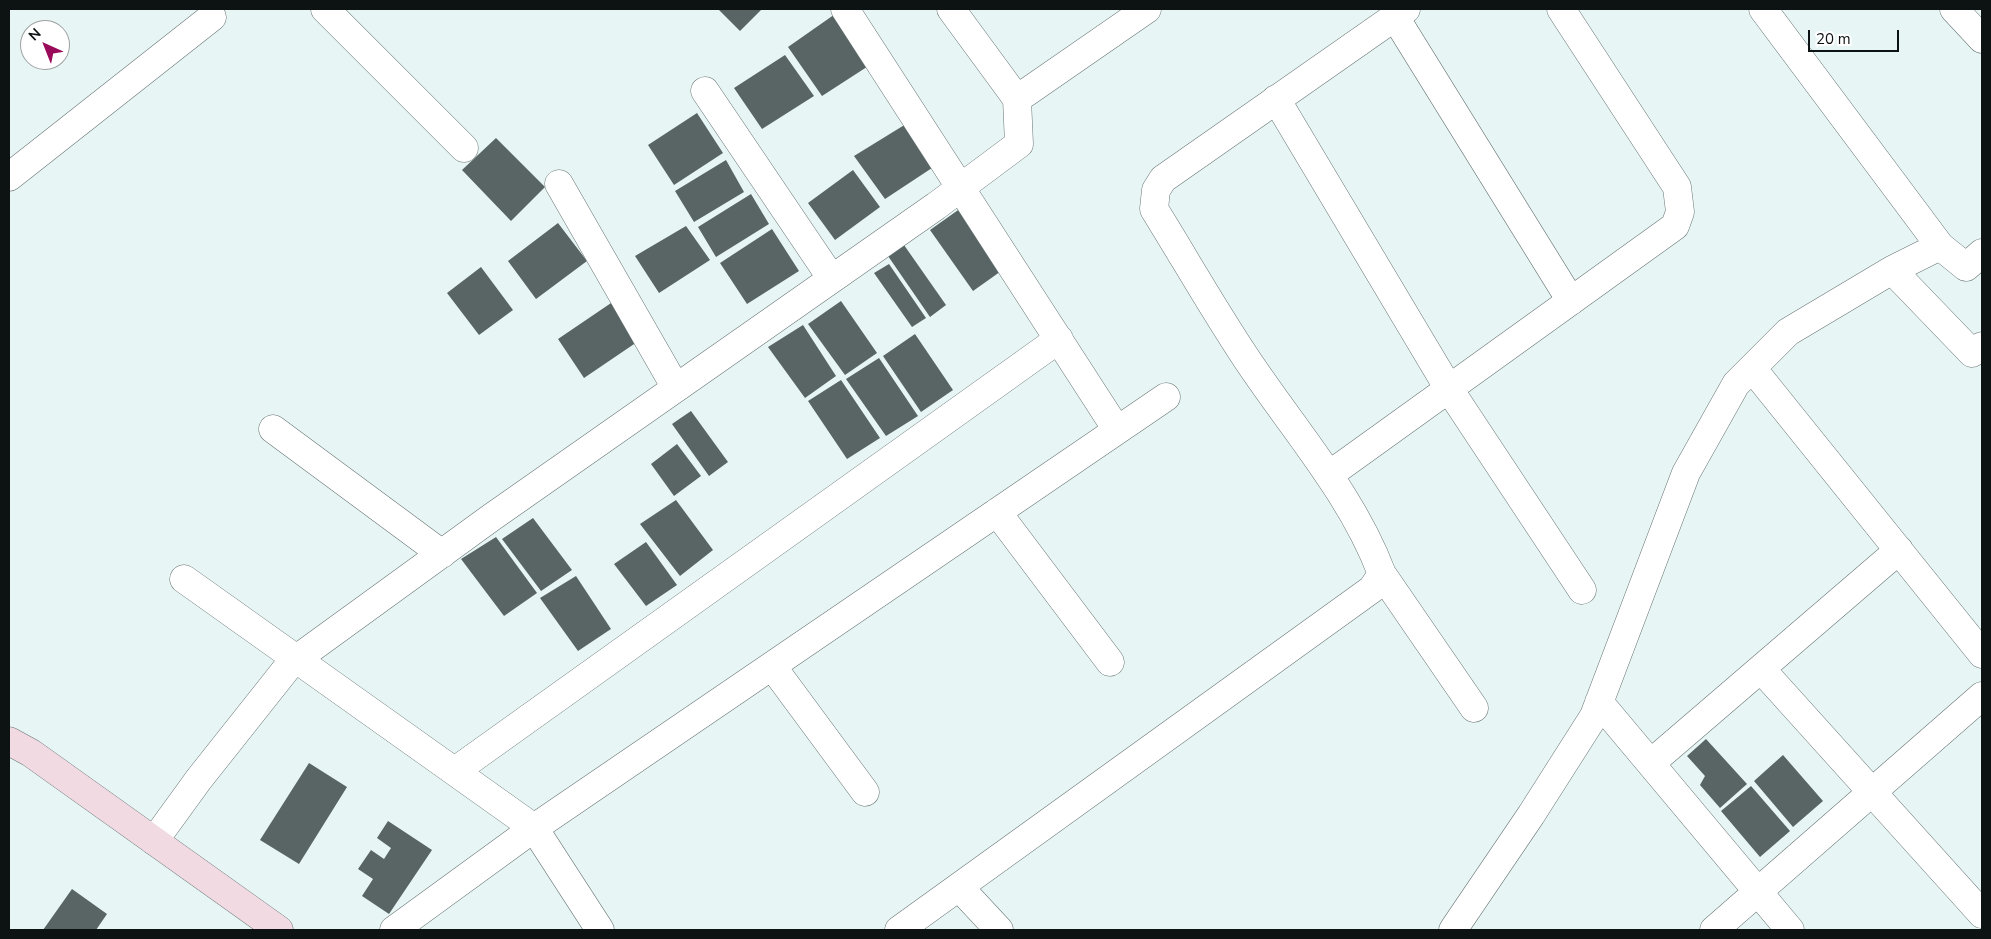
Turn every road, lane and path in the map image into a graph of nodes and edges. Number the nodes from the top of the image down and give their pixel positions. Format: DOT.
graph roads {
  1 [pos="325,9"];
  2 [pos="845,9"];
  3 [pos="951,9"];
  4 [pos="1147,9"];
  5 [pos="1561,9"];
  6 [pos="1954,9"];
  7 [pos="1769,11"];
  8 [pos="1401,13"];
  9 [pos="212,17"];
  10 [pos="1982,39"];
  11 [pos="704,91"];
  12 [pos="1017,99"];
  13 [pos="1276,99"];
  14 [pos="464,148"];
  15 [pos="9,177"];
  16 [pos="559,184"];
  17 [pos="960,188"];
  18 [pos="1940,246"];
  19 [pos="1982,253"];
  20 [pos="1892,270"];
  21 [pos="832,279"];
  22 [pos="1571,301"];
  23 [pos="1059,339"];
  24 [pos="1979,354"];
  25 [pos="1752,368"];
  26 [pos="676,388"];
  27 [pos="1450,389"];
  28 [pos="1166,396"];
  29 [pos="273,429"];
  30 [pos="1118,430"];
  31 [pos="1329,475"];
  32 [pos="997,512"];
  33 [pos="1899,550"];
  34 [pos="442,554"];
  35 [pos="1382,574"];
  36 [pos="184,579"];
  37 [pos="1582,590"];
  38 [pos="1979,643"];
  39 [pos="297,659"];
  40 [pos="1110,662"];
  41 [pos="772,666"];
  42 [pos="1760,669"];
  43 [pos="1982,696"];
  44 [pos="1599,702"];
  45 [pos="1474,708"];
  46 [pos="9,741"];
  47 [pos="1651,763"];
  48 [pos="455,771"];
  49 [pos="865,792"];
  50 [pos="1872,792"];
  51 [pos="534,828"];
  52 [pos="154,841"];
  53 [pos="959,887"];
  54 [pos="1757,890"];
  55 [pos="1982,914"];
  56 [pos="279,930"];
  57 [pos="394,930"];
  58 [pos="600,930"];
  59 [pos="899,930"];
  60 [pos="999,930"];
  61 [pos="1453,930"];
  62 [pos="1714,930"];
  63 [pos="1790,930"];
  1 -- 14 [label="street"];
  2 -- 17 [label="street"];
  3 -- 12 [label="street"];
  4 -- 12 [label="street"];
  5 -- 22 [label="street"];
  6 -- 10 [label="street"];
  7 -- 18 [label="street"];
  8 -- 13 [label="street"];
  8 -- 22 [label="street"];
  9 -- 15 [label="street"];
  11 -- 21 [label="street"];
  12 -- 17 [label="street"];
  13 -- 27 [label="street"];
  13 -- 31 [label="street"];
  16 -- 26 [label="street"];
  17 -- 21 [label="street"];
  17 -- 23 [label="street"];
  18 -- 19 [label="street"];
  18 -- 20 [label="street"];
  20 -- 24 [label="street"];
  20 -- 25 [label="street"];
  21 -- 26 [label="street"];
  22 -- 27 [label="street"];
  23 -- 30 [label="street"];
  23 -- 48 [label="street"];
  25 -- 33 [label="street"];
  25 -- 44 [label="street"];
  26 -- 34 [label="street"];
  27 -- 31 [label="street"];
  27 -- 37 [label="street"];
  28 -- 30 [label="street"];
  29 -- 34 [label="street"];
  30 -- 32 [label="street"];
  31 -- 35 [label="street"];
  32 -- 40 [label="street"];
  32 -- 41 [label="street"];
  33 -- 38 [label="street"];
  33 -- 42 [label="street"];
  34 -- 39 [label="street"];
  35 -- 45 [label="street"];
  35 -- 53 [label="street"];
  36 -- 39 [label="street"];
  39 -- 48 [label="street"];
  39 -- 52 [label="street"];
  41 -- 49 [label="street"];
  41 -- 51 [label="street"];
  42 -- 47 [label="street"];
  42 -- 50 [label="street"];
  43 -- 50 [label="street"];
  44 -- 47 [label="street"];
  44 -- 61 [label="street"];
  46 -- 52 [label="street"];
  47 -- 54 [label="street"];
  48 -- 51 [label="street"];
  50 -- 54 [label="street"];
  50 -- 55 [label="street"];
  51 -- 57 [label="street"];
  51 -- 58 [label="street"];
  52 -- 56 [label="street"];
  53 -- 59 [label="street"];
  53 -- 60 [label="street"];
  54 -- 62 [label="street"];
  54 -- 63 [label="street"];
}
